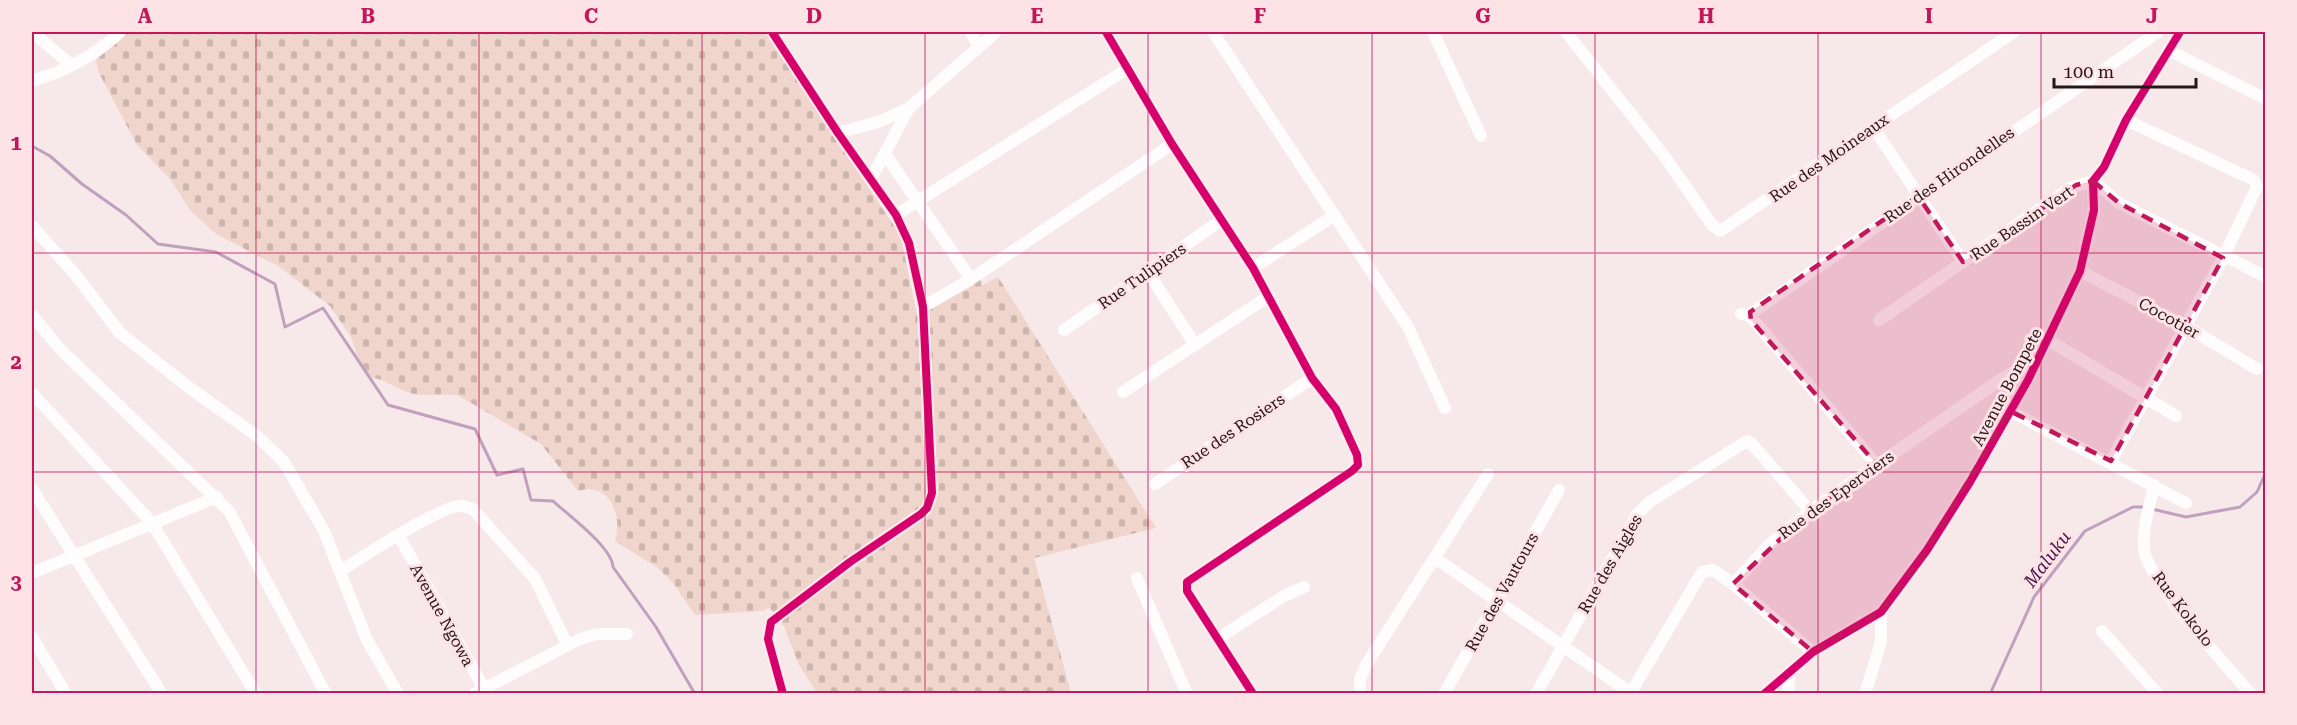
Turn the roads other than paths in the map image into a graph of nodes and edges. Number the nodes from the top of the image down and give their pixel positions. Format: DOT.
graph roads {
  1 [pos="32,32"];
  2 [pos="120,32"];
  3 [pos="772,32"];
  4 [pos="970,32"];
  5 [pos="996,32"];
  6 [pos="1106,32"];
  7 [pos="1213,32"];
  8 [pos="1433,32"];
  9 [pos="1566,32"];
  10 [pos="2014,32"];
  11 [pos="2158,32"];
  12 [pos="2176,33"];
  13 [pos="978,46"];
  14 [pos="2168,50"];
  15 [pos="70,64"];
  16 [pos="1127,69"];
  17 [pos="32,81"];
  18 [pos="2265,99"];
  19 [pos="909,108"];
  20 [pos="2126,120"];
  21 [pos="1873,128"];
  22 [pos="838,133"];
  23 [pos="1481,136"];
  24 [pos="1172,144"];
  25 [pos="885,154"];
  26 [pos="871,179"];
  27 [pos="2093,181"];
  28 [pos="1918,196"];
  29 [pos="917,201"];
  30 [pos="896,215"];
  31 [pos="1335,215"];
  32 [pos="1220,221"];
  33 [pos="32,225"];
  34 [pos="2223,258"];
  35 [pos="1963,262"];
  36 [pos="1253,268"];
  37 [pos="2080,271"];
  38 [pos="1148,272"];
  39 [pos="2265,278"];
  40 [pos="971,279"];
  41 [pos="1269,296"];
  42 [pos="922,307"];
  43 [pos="32,315"];
  44 [pos="1879,320"];
  45 [pos="2184,325"];
  46 [pos="1064,330"];
  47 [pos="2048,340"];
  48 [pos="1195,345"];
  49 [pos="2036,359"];
  50 [pos="2257,369"];
  51 [pos="1312,378"];
  52 [pos="1123,392"];
  53 [pos="32,393"];
  54 [pos="2146,396"];
  55 [pos="1445,408"];
  56 [pos="2010,411"];
  57 [pos="2176,416"];
  58 [pos="2110,461"];
  59 [pos="1876,465"];
  60 [pos="1488,474"];
  61 [pos="1155,484"];
  62 [pos="2154,485"];
  63 [pos="32,489"];
  64 [pos="1559,490"];
  65 [pos="217,497"];
  66 [pos="2186,503"];
  67 [pos="1810,511"];
  68 [pos="152,523"];
  69 [pos="399,536"];
  70 [pos="72,555"];
  71 [pos="1435,558"];
  72 [pos="340,571"];
  73 [pos="32,573"];
  74 [pos="1137,578"];
  75 [pos="1732,584"];
  76 [pos="1304,587"];
  77 [pos="1497,603"];
  78 [pos="1881,612"];
  79 [pos="2102,631"];
  80 [pos="627,634"];
  81 [pos="32,637"];
  82 [pos="1217,639"];
  83 [pos="567,644"];
  84 [pos="1563,648"];
  85 [pos="1813,652"];
  86 [pos="1790,670"];
  87 [pos="481,692"];
  88 [pos="66,693"];
  89 [pos="162,693"];
  90 [pos="256,693"];
  91 [pos="327,693"];
  92 [pos="398,693"];
  93 [pos="783,693"];
  94 [pos="1187,693"];
  95 [pos="1253,693"];
  96 [pos="1360,693"];
  97 [pos="1444,693"];
  98 [pos="1536,693"];
  99 [pos="1631,693"];
  100 [pos="1764,693"];
  101 [pos="1788,693"];
  102 [pos="1865,693"];
  103 [pos="2158,693"];
  104 [pos="2251,693"];
  1 -- 15 [label="street"];
  2 -- 15 [label="street"];
  3 -- 22 [label="street"];
  4 -- 13 [label="street"];
  5 -- 13 [label="street"];
  6 -- 16 [label="street"];
  7 -- 31 [label="street"];
  8 -- 23 [label="street"];
  9 -- 21 [label="street, Rue des Moineaux"];
  10 -- 21 [label="street, Rue des Moineaux"];
  11 -- 28 [label="street, Rue des Hirondelles"];
  12 -- 14 [label="street"];
  13 -- 19 [label="street"];
  14 -- 18 [label="street"];
  14 -- 20 [label="street"];
  15 -- 17 [label="street"];
  16 -- 24 [label="street"];
  16 -- 29 [label="street"];
  19 -- 22 [label="street"];
  19 -- 25 [label="street"];
  20 -- 27 [label="street"];
  20 -- 34 [label="street"];
  21 -- 28 [label="street"];
  22 -- 26 [label="street"];
  24 -- 32 [label="street"];
  24 -- 40 [label="street"];
  25 -- 26 [label="street"];
  25 -- 29 [label="street"];
  26 -- 30 [label="street"];
  27 -- 34 [label="street, Rue Bassin Vert"];
  27 -- 35 [label="street, Rue Bassin Vert"];
  27 -- 37 [label="street, Avenue Bompete"];
  28 -- 35 [label="street"];
  28 -- 59 [label="street, Rue des Hirondelles"];
  29 -- 30 [label="street"];
  29 -- 40 [label="street"];
  30 -- 42 [label="street"];
  31 -- 36 [label="street"];
  31 -- 55 [label="street"];
  32 -- 36 [label="street"];
  32 -- 38 [label="street, Rue Tulipiers"];
  33 -- 72 [label="street"];
  34 -- 39 [label="street, Rue Bassin Vert"];
  34 -- 45 [label="street"];
  35 -- 44 [label="street, Rue Bassin Vert"];
  36 -- 41 [label="street"];
  37 -- 45 [label="street, Cocotier"];
  37 -- 47 [label="street, Avenue Bompete"];
  38 -- 46 [label="street, Rue Tulipiers"];
  38 -- 48 [label="street"];
  40 -- 42 [label="street"];
  41 -- 48 [label="street"];
  41 -- 51 [label="street"];
  42 -- 93 [label="street"];
  43 -- 65 [label="street"];
  45 -- 50 [label="street, Cocotier"];
  45 -- 54 [label="street"];
  47 -- 49 [label="street, Avenue Bompete"];
  47 -- 54 [label="street"];
  48 -- 52 [label="street"];
  49 -- 56 [label="street, Avenue Bompete"];
  49 -- 59 [label="street, Rue des Eperviers"];
  51 -- 61 [label="street, Rue des Rosiers"];
  51 -- 82 [label="street"];
  53 -- 68 [label="street"];
  54 -- 57 [label="street"];
  54 -- 58 [label="street"];
  56 -- 58 [label="street"];
  56 -- 78 [label="street, Avenue Bompete"];
  58 -- 62 [label="street"];
  59 -- 67 [label="street, Rue des Eperviers"];
  60 -- 71 [label="street"];
  62 -- 66 [label="street"];
  62 -- 104 [label="street, Rue Kokolo"];
  63 -- 70 [label="street"];
  64 -- 77 [label="street, Rue des Vautours"];
  65 -- 68 [label="street"];
  65 -- 91 [label="street"];
  67 -- 75 [label="street, Rue des Eperviers"];
  67 -- 84 [label="street, Rue des Aigles"];
  68 -- 70 [label="street"];
  68 -- 90 [label="street"];
  69 -- 72 [label="street"];
  69 -- 83 [label="street"];
  69 -- 87 [label="street, Avenue Ngowa"];
  70 -- 73 [label="street"];
  70 -- 89 [label="street"];
  71 -- 77 [label="street"];
  71 -- 96 [label="street"];
  72 -- 92 [label="street"];
  74 -- 94 [label="street"];
  75 -- 85 [label="street"];
  75 -- 99 [label="street"];
  76 -- 82 [label="street"];
  77 -- 84 [label="street"];
  77 -- 97 [label="street, Rue des Vautours"];
  78 -- 85 [label="street, Avenue Bompete"];
  78 -- 102 [label="street"];
  79 -- 103 [label="street"];
  80 -- 83 [label="street"];
  81 -- 88 [label="street"];
  82 -- 95 [label="street"];
  83 -- 87 [label="street"];
  84 -- 98 [label="street, Rue des Aigles"];
  84 -- 99 [label="street"];
  85 -- 86 [label="street, Avenue Bompete"];
  86 -- 100 [label="street, Avenue Bompete"];
  86 -- 101 [label="street"];
}
